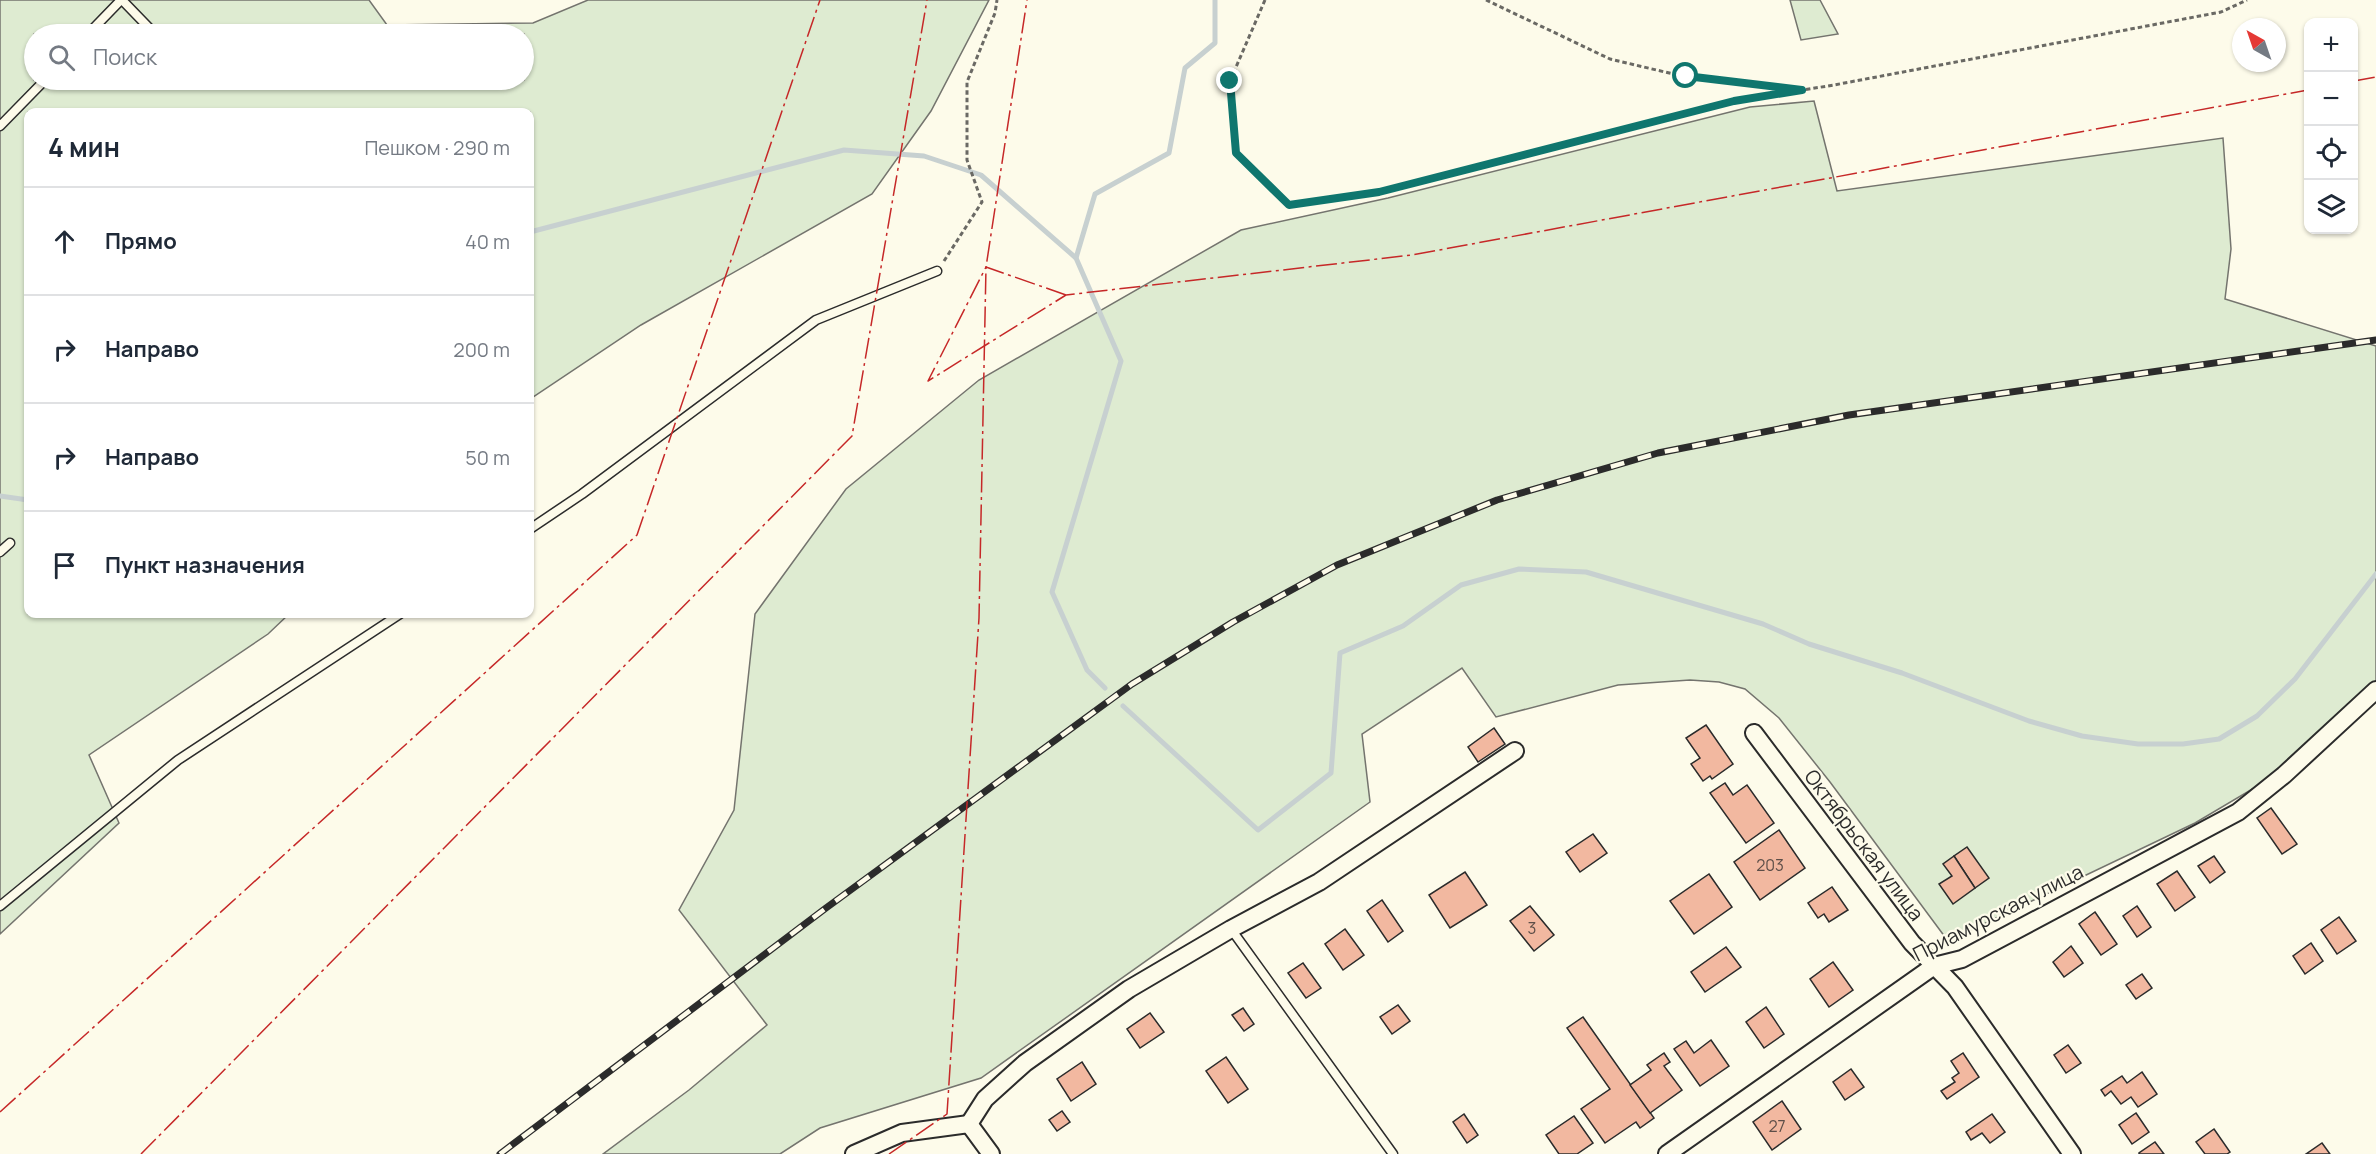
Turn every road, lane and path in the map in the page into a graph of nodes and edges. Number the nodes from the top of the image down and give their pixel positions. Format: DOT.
graph roads {
  1 [pos="121,0"];
  2 [pos="997,0"];
  3 [pos="1265,0"];
  4 [pos="1486,0"];
  5 [pos="2247,0"];
  6 [pos="98,24"];
  7 [pos="145,24"];
  8 [pos="35,90"];
  9 [pos="1802,90"];
  10 [pos="0,126"];
  11 [pos="937,271"];
  12 [pos="534,526"];
  13 [pos="10,543"];
  14 [pos="0,552"];
  15 [pos="394,618"];
  16 [pos="2376,690"];
  17 [pos="1754,733"];
  18 [pos="1515,751"];
  19 [pos="0,906"];
  20 [pos="1231,928"];
  21 [pos="1934,966"];
  22 [pos="969,1124"];
  23 [pos="854,1154"];
  24 [pos="990,1154"];
  25 [pos="1393,1154"];
  26 [pos="1667,1154"];
  27 [pos="2072,1154"];
  1 -- 6 [label="lane"];
  1 -- 7 [label="lane"];
  2 -- 11 [label="path"];
  3 -- 9 [label="path"];
  4 -- 9 [label="path"];
  5 -- 9 [label="path"];
  8 -- 10 [label="lane"];
  11 -- 12 [label="lane"];
  13 -- 14 [label="lane"];
  15 -- 19 [label="lane"];
  16 -- 21 [label="street, Приамурская улица"];
  17 -- 21 [label="street, Октябрьская улица"];
  18 -- 20 [label="street"];
  20 -- 22 [label="street"];
  20 -- 25 [label="lane"];
  21 -- 26 [label="street, Приамурская улица"];
  21 -- 27 [label="street, Октябрьская улица"];
  22 -- 23 [label="street"];
  22 -- 24 [label="street"];
}
